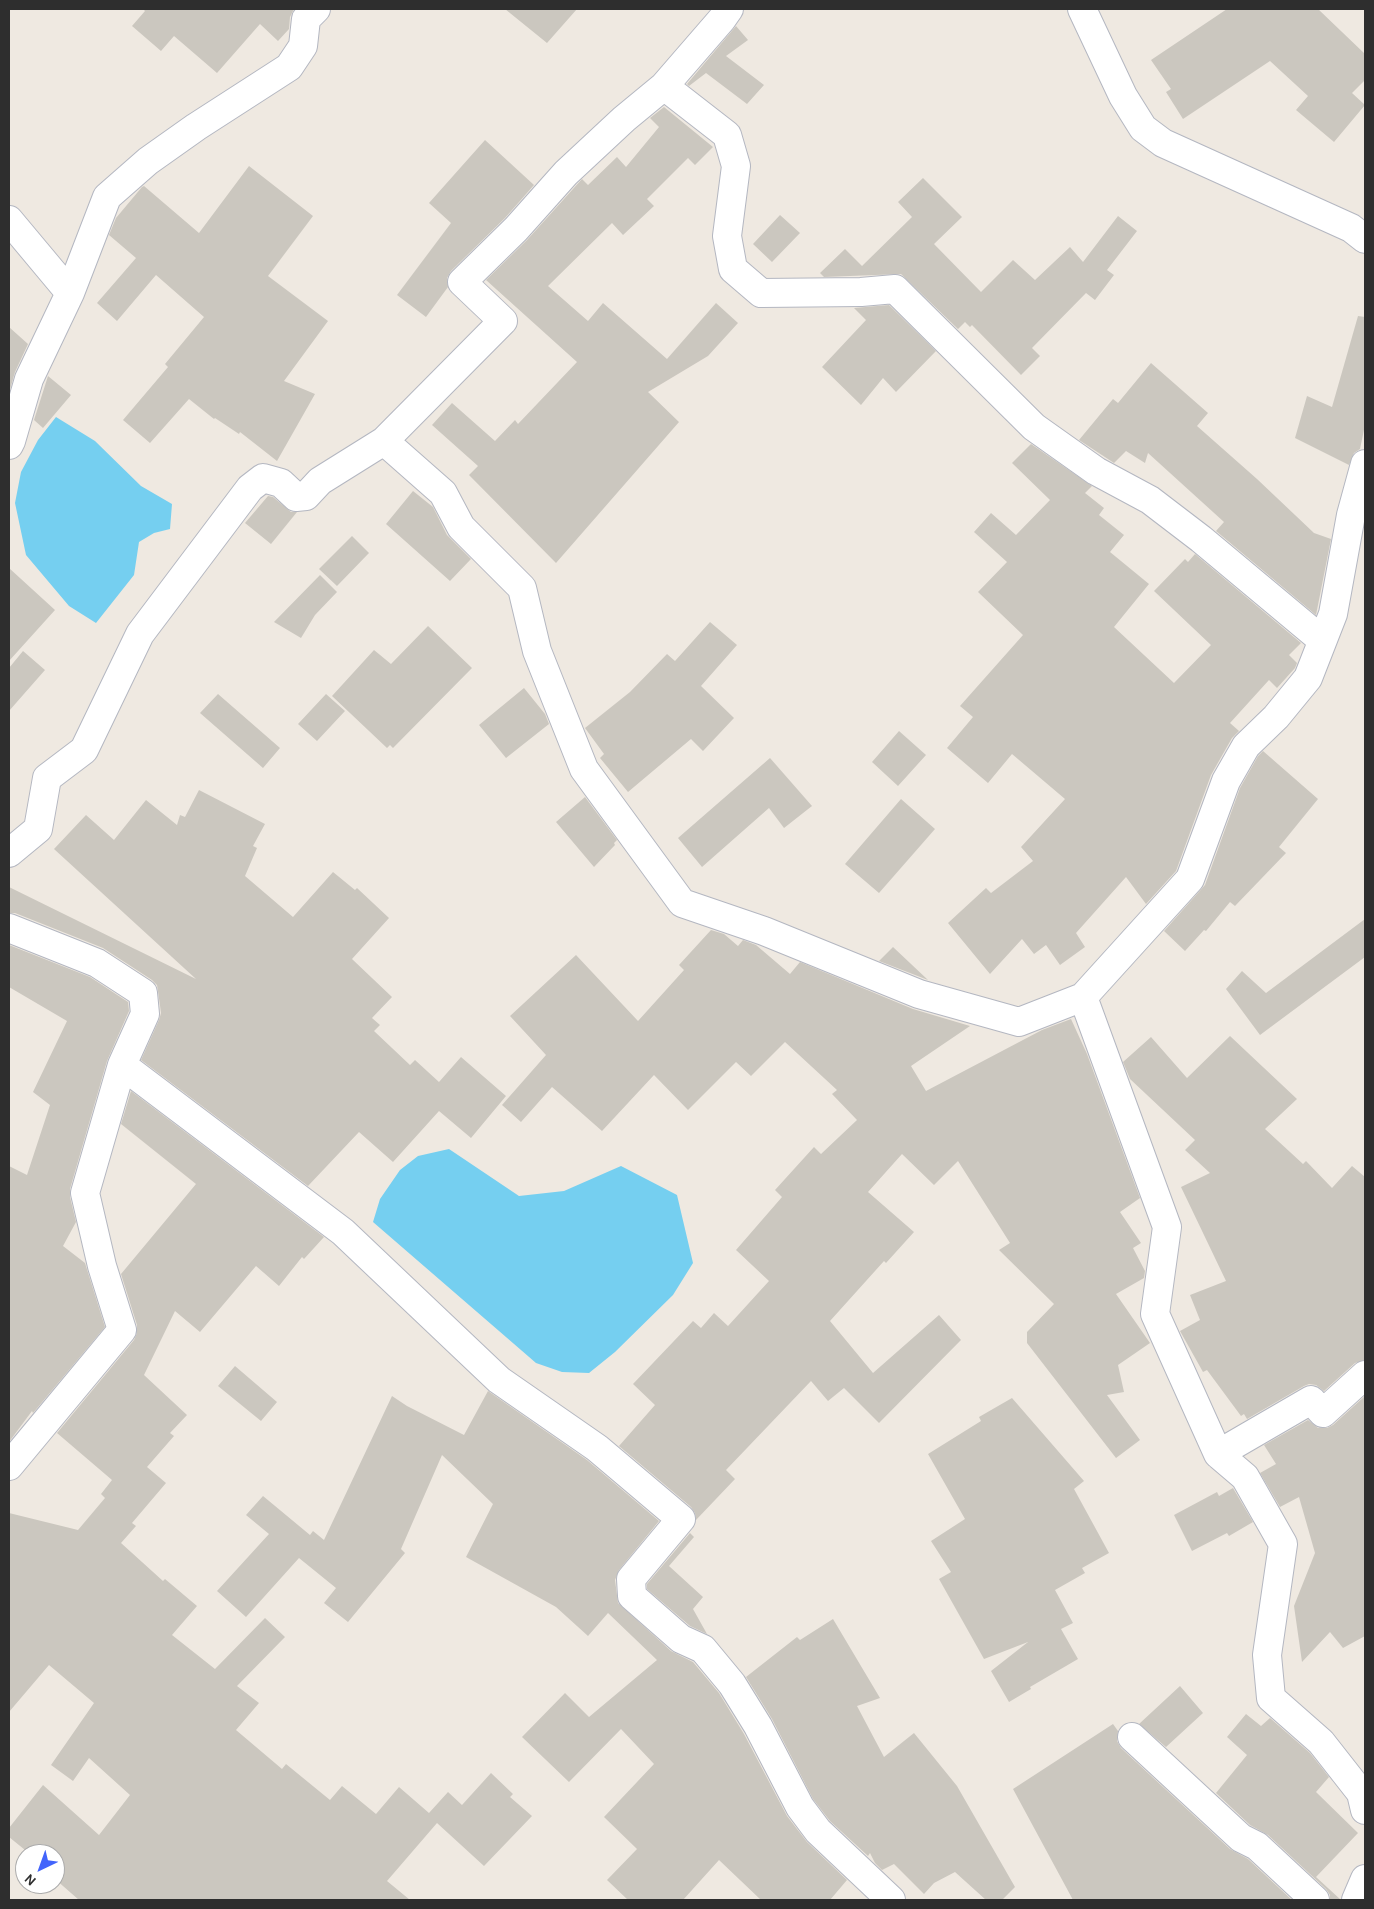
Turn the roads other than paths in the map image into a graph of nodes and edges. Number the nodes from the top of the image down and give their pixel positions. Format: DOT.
graph roads {
  1 [pos="316,9"];
  2 [pos="729,9"];
  3 [pos="1082,9"];
  4 [pos="664,86"];
  5 [pos="9,220"];
  6 [pos="1365,239"];
  7 [pos="70,293"];
  8 [pos="384,441"];
  9 [pos="9,445"];
  10 [pos="1365,464"];
  11 [pos="1358,517"];
  12 [pos="1322,640"];
  13 [pos="9,853"];
  14 [pos="9,928"];
  15 [pos="1083,997"];
  16 [pos="122,1065"];
  17 [pos="1365,1375"];
  18 [pos="1218,1454"];
  19 [pos="9,1466"];
  20 [pos="1132,1737"];
  21 [pos="1365,1810"];
  22 [pos="1365,1880"];
  23 [pos="891,1900"];
  24 [pos="1315,1900"];
  25 [pos="1356,1900"];
  1 -- 7 [label="street"];
  2 -- 4 [label="street"];
  3 -- 6 [label="street"];
  4 -- 8 [label="street"];
  4 -- 12 [label="street"];
  5 -- 7 [label="street"];
  7 -- 9 [label="street"];
  8 -- 13 [label="street"];
  8 -- 15 [label="street"];
  10 -- 11 [label="street"];
  11 -- 12 [label="street"];
  12 -- 15 [label="street"];
  14 -- 16 [label="street"];
  15 -- 18 [label="street"];
  16 -- 19 [label="street"];
  16 -- 23 [label="street"];
  17 -- 18 [label="street"];
  18 -- 21 [label="street"];
  20 -- 24 [label="street"];
  22 -- 25 [label="street"];
}
